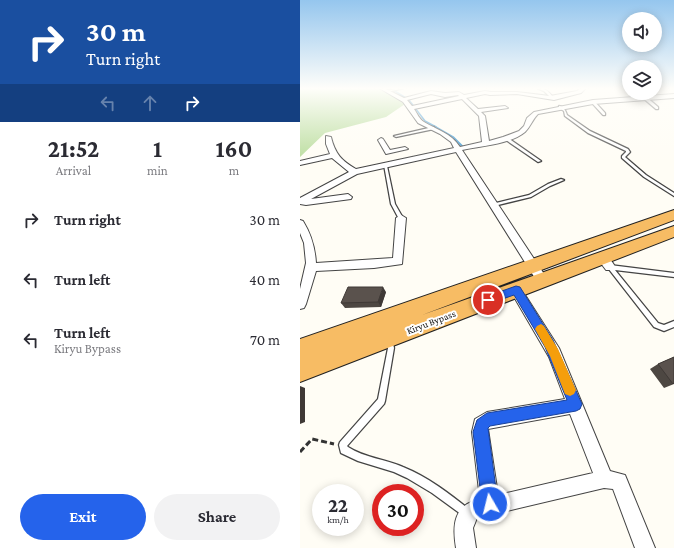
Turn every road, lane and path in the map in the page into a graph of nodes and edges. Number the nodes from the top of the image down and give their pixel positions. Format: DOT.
graph roads {
  1 [pos="415,114"];
  2 [pos="480,114"];
  3 [pos="540,114"];
  4 [pos="566,114"];
  5 [pos="433,128"];
  6 [pos="396,136"];
  7 [pos="328,137"];
  8 [pos="507,138"];
  9 [pos="381,140"];
  10 [pos="486,144"];
  11 [pos="460,150"];
  12 [pos="334,155"];
  13 [pos="407,161"];
  14 [pos="539,161"];
  15 [pos="300,163"];
  16 [pos="385,166"];
  17 [pos="355,172"];
  18 [pos="562,180"];
  19 [pos="674,195"];
  20 [pos="348,198"];
  21 [pos="300,201"];
  22 [pos="494,205"];
  23 [pos="674,215"];
  24 [pos="401,218"];
  25 [pos="300,223"];
  26 [pos="674,231"];
  27 [pos="606,262"];
  28 [pos="312,267"];
  29 [pos="538,274"];
  30 [pos="674,276"];
  31 [pos="516,290"];
  32 [pos="300,304"];
  33 [pos="674,324"];
  34 [pos="390,337"];
  35 [pos="300,350"];
  36 [pos="300,370"];
  37 [pos="576,404"];
  38 [pos="343,445"];
  39 [pos="300,452"];
  40 [pos="604,479"];
  41 [pos="490,504"];
  42 [pos="468,514"];
  43 [pos="466,548"];
  44 [pos="645,548"];
  1 -- 5 [label="street"];
  2 -- 10 [label="street"];
  3 -- 8 [label="street"];
  4 -- 19 [label="lane"];
  5 -- 6 [label="lane"];
  5 -- 11 [label="street"];
  7 -- 12 [label="street"];
  8 -- 10 [label="street"];
  8 -- 14 [label="lane"];
  9 -- 13 [label="street"];
  10 -- 11 [label="street"];
  11 -- 13 [label="street"];
  11 -- 22 [label="street"];
  12 -- 15 [label="street"];
  12 -- 17 [label="street"];
  13 -- 16 [label="street"];
  16 -- 17 [label="street"];
  16 -- 24 [label="lane"];
  17 -- 21 [label="street"];
  18 -- 22 [label="lane"];
  20 -- 21 [label="street"];
  22 -- 29 [label="street"];
  23 -- 29 [label="highway, Kiryu Bypass"];
  24 -- 28 [label="street"];
  25 -- 28 [label="street"];
  26 -- 27 [label="highway, Kiryu Bypass"];
  27 -- 29 [label="highway, Kiryu Bypass"];
  27 -- 30 [label="lane"];
  27 -- 33 [label="lane"];
  28 -- 32 [label="street"];
  29 -- 31 [label="highway, Kiryu Bypass"];
  29 -- 35 [label="highway, Kiryu Bypass"];
  31 -- 34 [label="highway, Kiryu Bypass"];
  31 -- 37 [label="street"];
  34 -- 36 [label="highway, Kiryu Bypass"];
  34 -- 38 [label="lane"];
  37 -- 40 [label="street"];
  37 -- 41 [label="street"];
  38 -- 39 [label="path"];
  38 -- 42 [label="lane"];
  40 -- 41 [label="street"];
  40 -- 44 [label="street"];
  41 -- 42 [label="street"];
  42 -- 43 [label="street"];
}
